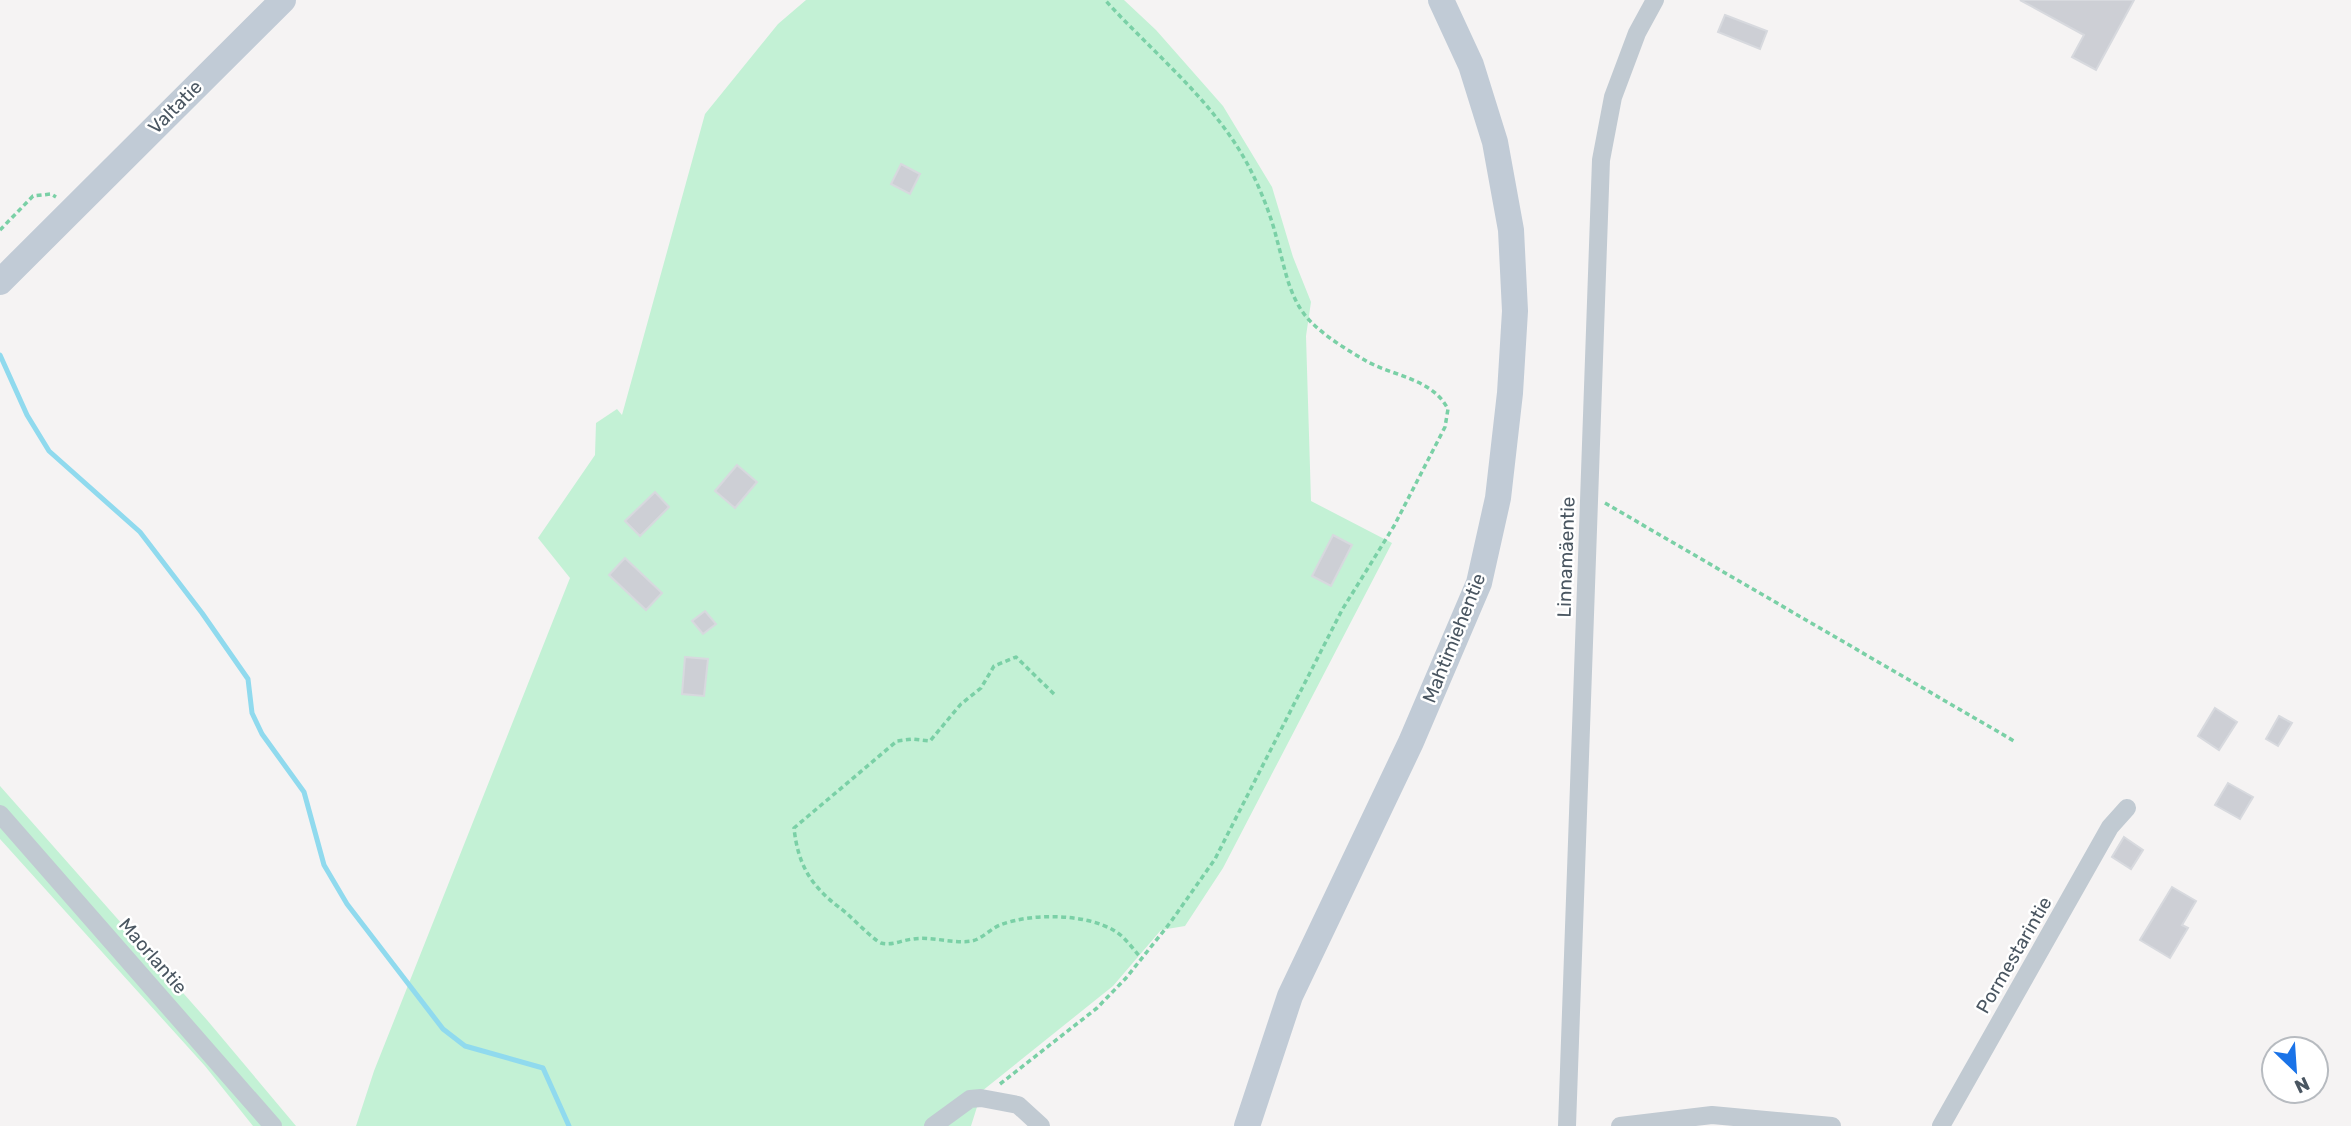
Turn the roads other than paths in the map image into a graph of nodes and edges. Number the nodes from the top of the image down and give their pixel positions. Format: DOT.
graph roads {
  1 [pos="283,0"];
  2 [pos="1441,0"];
  3 [pos="1655,0"];
  4 [pos="71,212"];
  5 [pos="0,282"];
  6 [pos="0,291"];
  7 [pos="2127,808"];
  8 [pos="0,814"];
  9 [pos="274,1126"];
  10 [pos="933,1126"];
  11 [pos="1041,1126"];
  12 [pos="1247,1126"];
  13 [pos="1567,1126"];
  14 [pos="1620,1126"];
  15 [pos="1832,1126"];
  16 [pos="1941,1126"];
  1 -- 4 [label="main road, Valtatie"];
  2 -- 12 [label="main road, Mahtimiehentie"];
  3 -- 13 [label="street, Linnamäentie"];
  4 -- 5 [label="main road, Valtatie"];
  4 -- 6 [label="main road, Valtatie"];
  7 -- 16 [label="street, Pormestarintie"];
  8 -- 9 [label="street, Maorlantie"];
  10 -- 11 [label="street"];
  14 -- 15 [label="street"];
}
